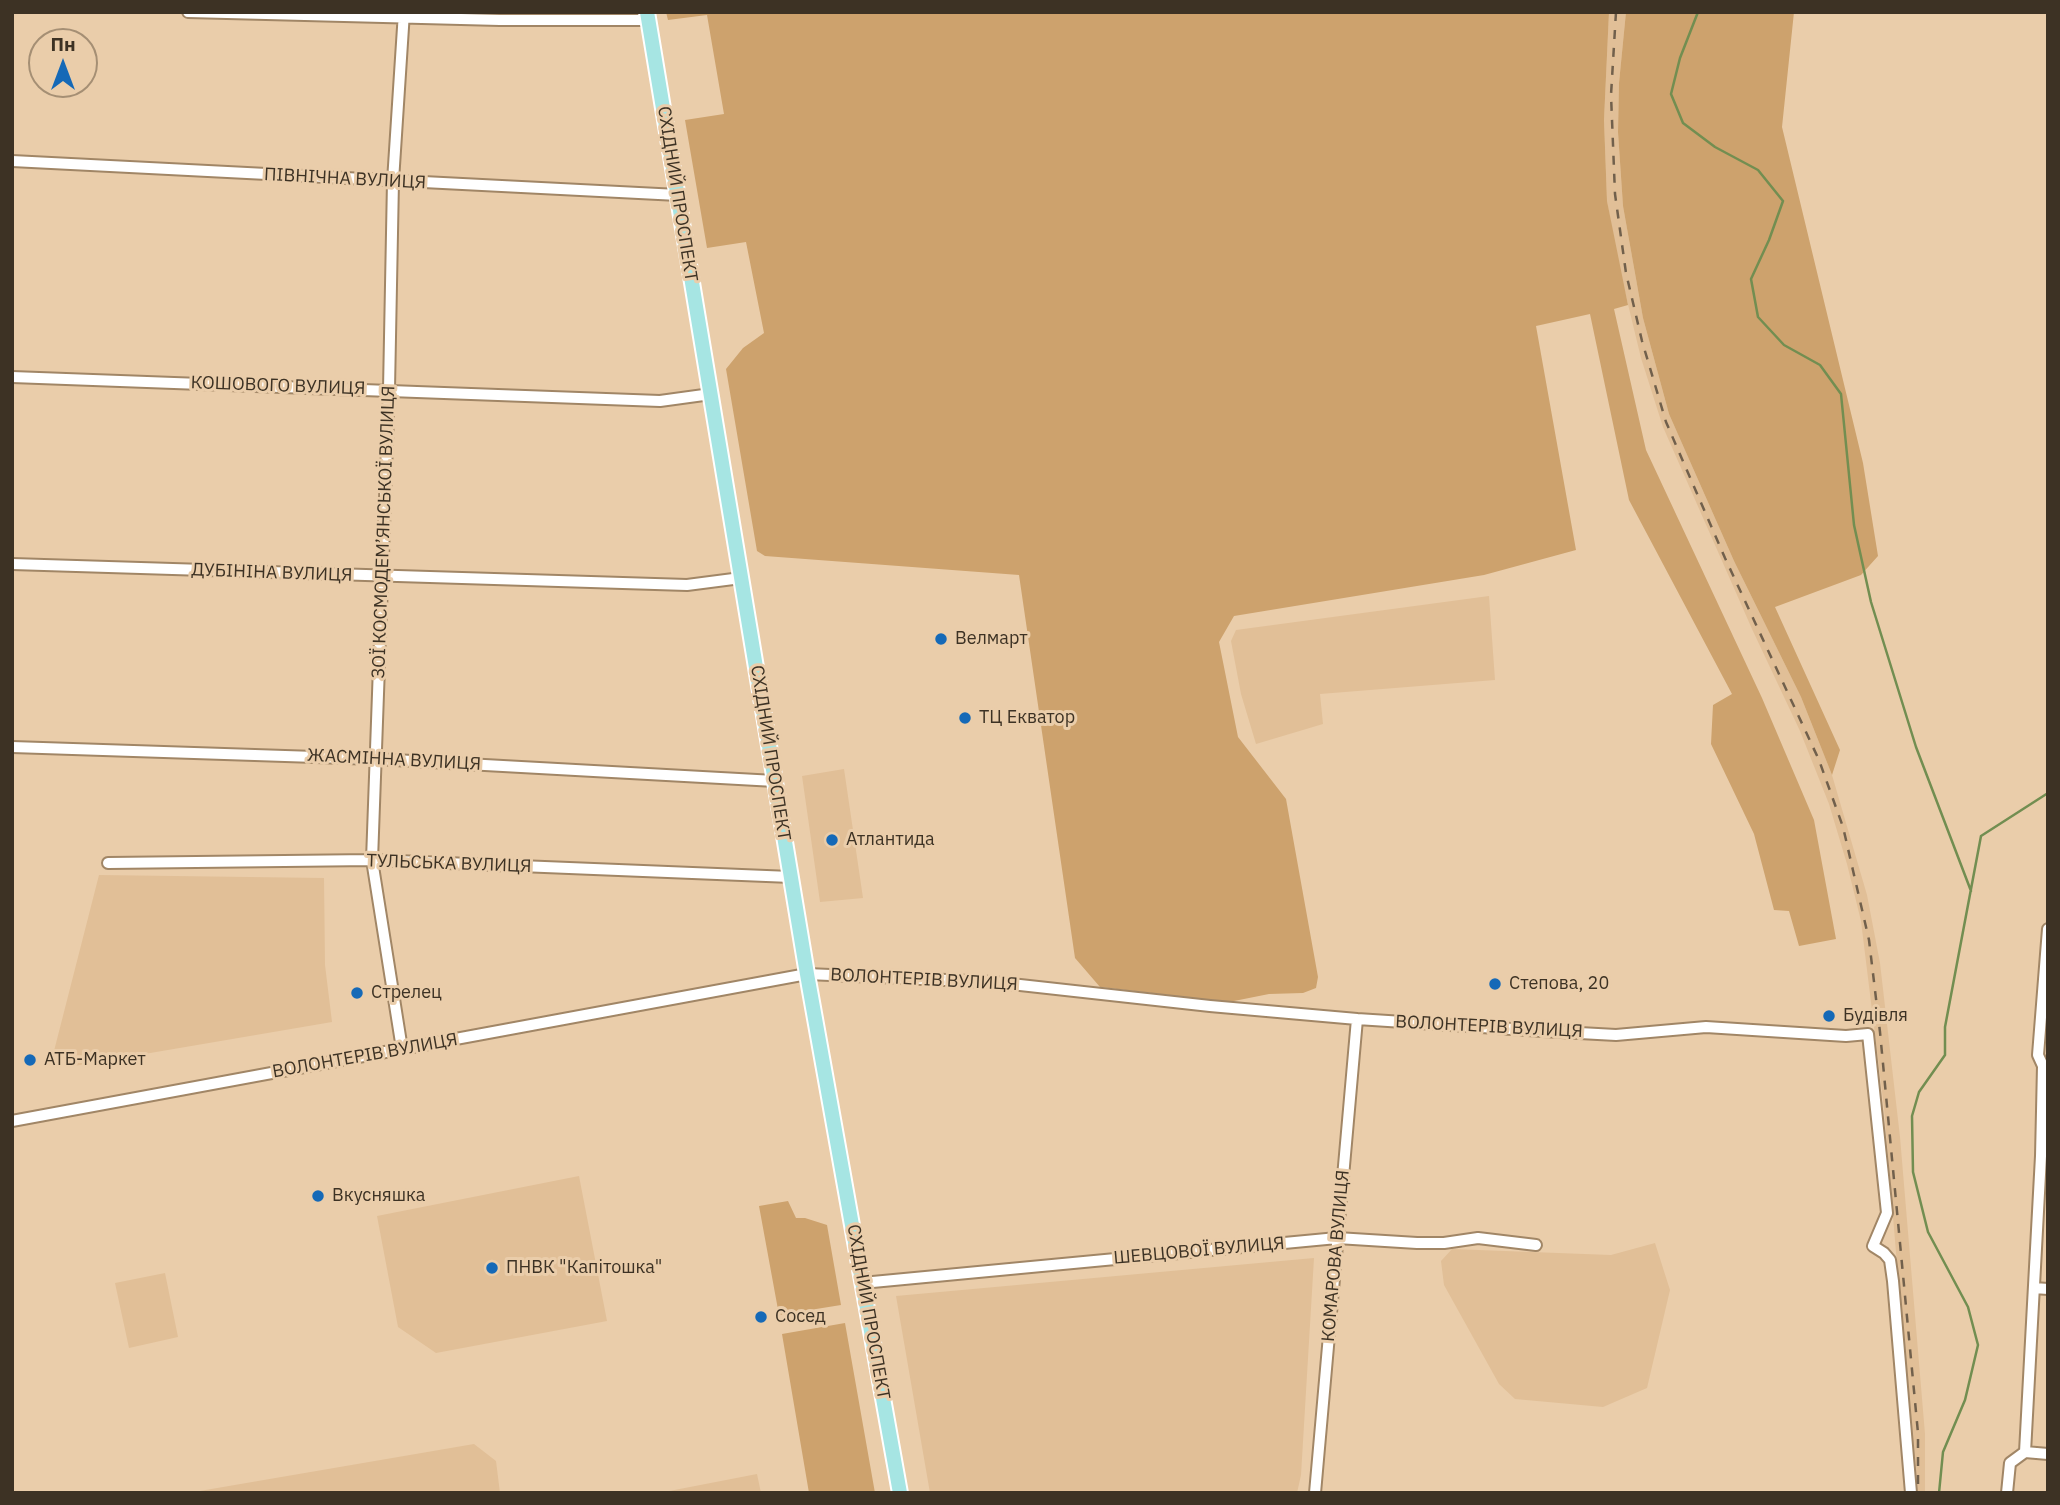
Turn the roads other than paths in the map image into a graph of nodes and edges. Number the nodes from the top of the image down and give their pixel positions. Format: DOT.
graph roads {
  1 [pos="188,12"];
  2 [pos="403,15"];
  3 [pos="648,16"];
  4 [pos="12,161"];
  5 [pos="393,181"];
  6 [pos="678,195"];
  7 [pos="12,377"];
  8 [pos="389,389"];
  9 [pos="710,394"];
  10 [pos="12,564"];
  11 [pos="382,577"];
  12 [pos="741,578"];
  13 [pos="12,747"];
  14 [pos="376,759"];
  15 [pos="775,781"];
  16 [pos="372,860"];
  17 [pos="108,863"];
  18 [pos="790,877"];
  19 [pos="2048,929"];
  20 [pos="807,974"];
  21 [pos="1357,1019"];
  22 [pos="402,1049"];
  23 [pos="2045,1067"];
  24 [pos="12,1121"];
  25 [pos="1337,1238"];
  26 [pos="1536,1245"];
  27 [pos="862,1283"];
  28 [pos="2034,1288"];
  29 [pos="2048,1289"];
  30 [pos="2025,1452"];
  31 [pos="2048,1454"];
  32 [pos="900,1493"];
  33 [pos="1315,1493"];
  34 [pos="1911,1493"];
  35 [pos="2007,1493"];
  1 -- 2 [label="street"];
  2 -- 3 [label="street"];
  2 -- 5 [label="street, ЗОЇ КОСМОДЕМ’ЯНСЬКОЇ ВУЛИЦЯ"];
  3 -- 6 [label="main road, СХІДНИЙ ПРОСПЕКТ"];
  4 -- 5 [label="street, ПІВНІЧНА ВУЛИЦЯ"];
  5 -- 6 [label="street, ПІВНІЧНА ВУЛИЦЯ"];
  5 -- 8 [label="street, ЗОЇ КОСМОДЕМ’ЯНСЬКОЇ ВУЛИЦЯ"];
  6 -- 9 [label="main road, СХІДНИЙ ПРОСПЕКТ"];
  7 -- 8 [label="street, КОШОВОГО ВУЛИЦЯ"];
  8 -- 9 [label="street, КОШОВОГО ВУЛИЦЯ"];
  8 -- 11 [label="street, ЗОЇ КОСМОДЕМ’ЯНСЬКОЇ ВУЛИЦЯ"];
  9 -- 12 [label="main road, СХІДНИЙ ПРОСПЕКТ"];
  10 -- 11 [label="street, ДУБІНІНА ВУЛИЦЯ"];
  11 -- 12 [label="street, ДУБІНІНА ВУЛИЦЯ"];
  11 -- 14 [label="street, ЗОЇ КОСМОДЕМ’ЯНСЬКОЇ ВУЛИЦЯ"];
  12 -- 15 [label="main road, СХІДНИЙ ПРОСПЕКТ"];
  13 -- 14 [label="street, ЖАСМІННА ВУЛИЦЯ"];
  14 -- 15 [label="street, ЖАСМІННА ВУЛИЦЯ"];
  14 -- 16 [label="street, ЗОЇ КОСМОДЕМ’ЯНСЬКОЇ ВУЛИЦЯ"];
  15 -- 18 [label="main road, СХІДНИЙ ПРОСПЕКТ"];
  16 -- 17 [label="street, ТУЛЬСЬКА ВУЛИЦЯ"];
  16 -- 18 [label="street, ТУЛЬСЬКА ВУЛИЦЯ"];
  16 -- 22 [label="street, ЗОЇ КОСМОДЕМ’ЯНСЬКОЇ ВУЛИЦЯ"];
  18 -- 20 [label="main road, СХІДНИЙ ПРОСПЕКТ"];
  19 -- 23 [label="street"];
  20 -- 21 [label="street, ВОЛОНТЕРІВ ВУЛИЦЯ"];
  20 -- 22 [label="street, ВОЛОНТЕРІВ ВУЛИЦЯ"];
  20 -- 27 [label="main road, СХІДНИЙ ПРОСПЕКТ"];
  21 -- 25 [label="street, КОМАРОВА ВУЛИЦЯ"];
  21 -- 34 [label="street, ВОЛОНТЕРІВ ВУЛИЦЯ"];
  22 -- 24 [label="street, ВОЛОНТЕРІВ ВУЛИЦЯ"];
  23 -- 28 [label="street"];
  25 -- 26 [label="street, ШЕВЦОВОЇ ВУЛИЦЯ"];
  25 -- 27 [label="street, ШЕВЦОВОЇ ВУЛИЦЯ"];
  25 -- 33 [label="street, КОМАРОВА ВУЛИЦЯ"];
  27 -- 32 [label="main road, СХІДНИЙ ПРОСПЕКТ"];
  28 -- 29 [label="street"];
  28 -- 30 [label="street"];
  30 -- 31 [label="street"];
  30 -- 35 [label="street"];
}
